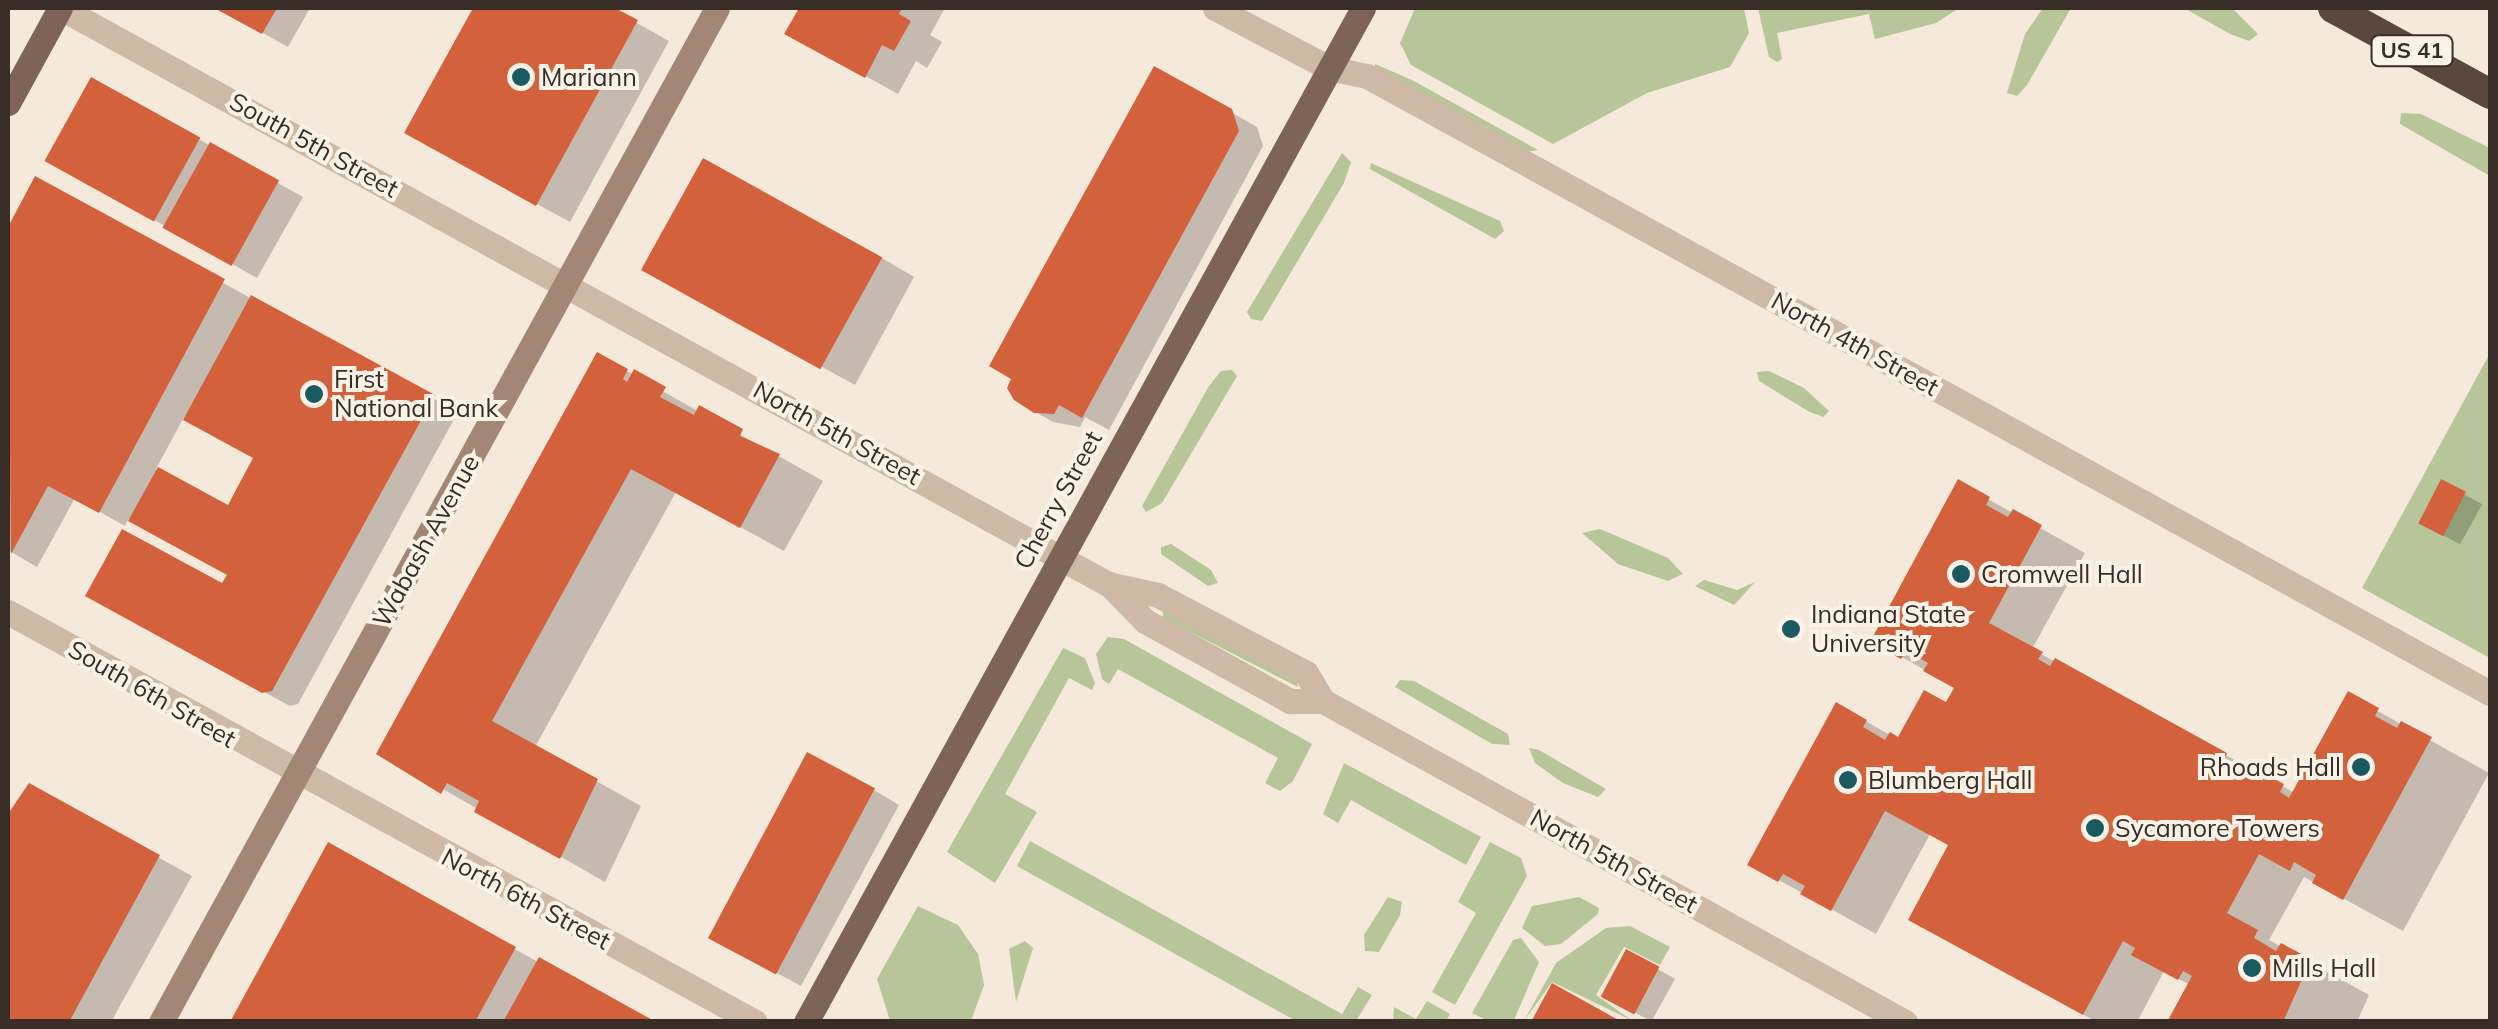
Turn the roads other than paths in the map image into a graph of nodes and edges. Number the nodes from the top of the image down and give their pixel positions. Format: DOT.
graph roads {
  1 [pos="61,8"];
  2 [pos="717,8"];
  3 [pos="1215,8"];
  4 [pos="1363,8"];
  5 [pos="2333,8"];
  6 [pos="1329,68"];
  7 [pos="2490,94"];
  8 [pos="8,104"];
  9 [pos="566,284"];
  10 [pos="1062,557"];
  11 [pos="8,612"];
  12 [pos="2490,693"];
  13 [pos="298,776"];
  14 [pos="162,1022"];
  15 [pos="754,1022"];
  16 [pos="806,1022"];
  17 [pos="1905,1022"];
  1 -- 8 [label="main road"];
  1 -- 9 [label="street, South 5th Street"];
  2 -- 9 [label="street, Wabash Avenue"];
  3 -- 6 [label="street, North 4th Street"];
  4 -- 6 [label="main road, Cherry Street"];
  5 -- 7 [label="highway, US 41"];
  6 -- 10 [label="main road, Cherry Street"];
  6 -- 12 [label="street, North 4th Street"];
  9 -- 10 [label="street, North 5th Street"];
  9 -- 13 [label="street, Wabash Avenue"];
  10 -- 16 [label="main road, Cherry Street"];
  10 -- 17 [label="street, North 5th Street"];
  11 -- 13 [label="street, South 6th Street"];
  13 -- 14 [label="street, Wabash Avenue"];
  13 -- 15 [label="street, North 6th Street"];
}
